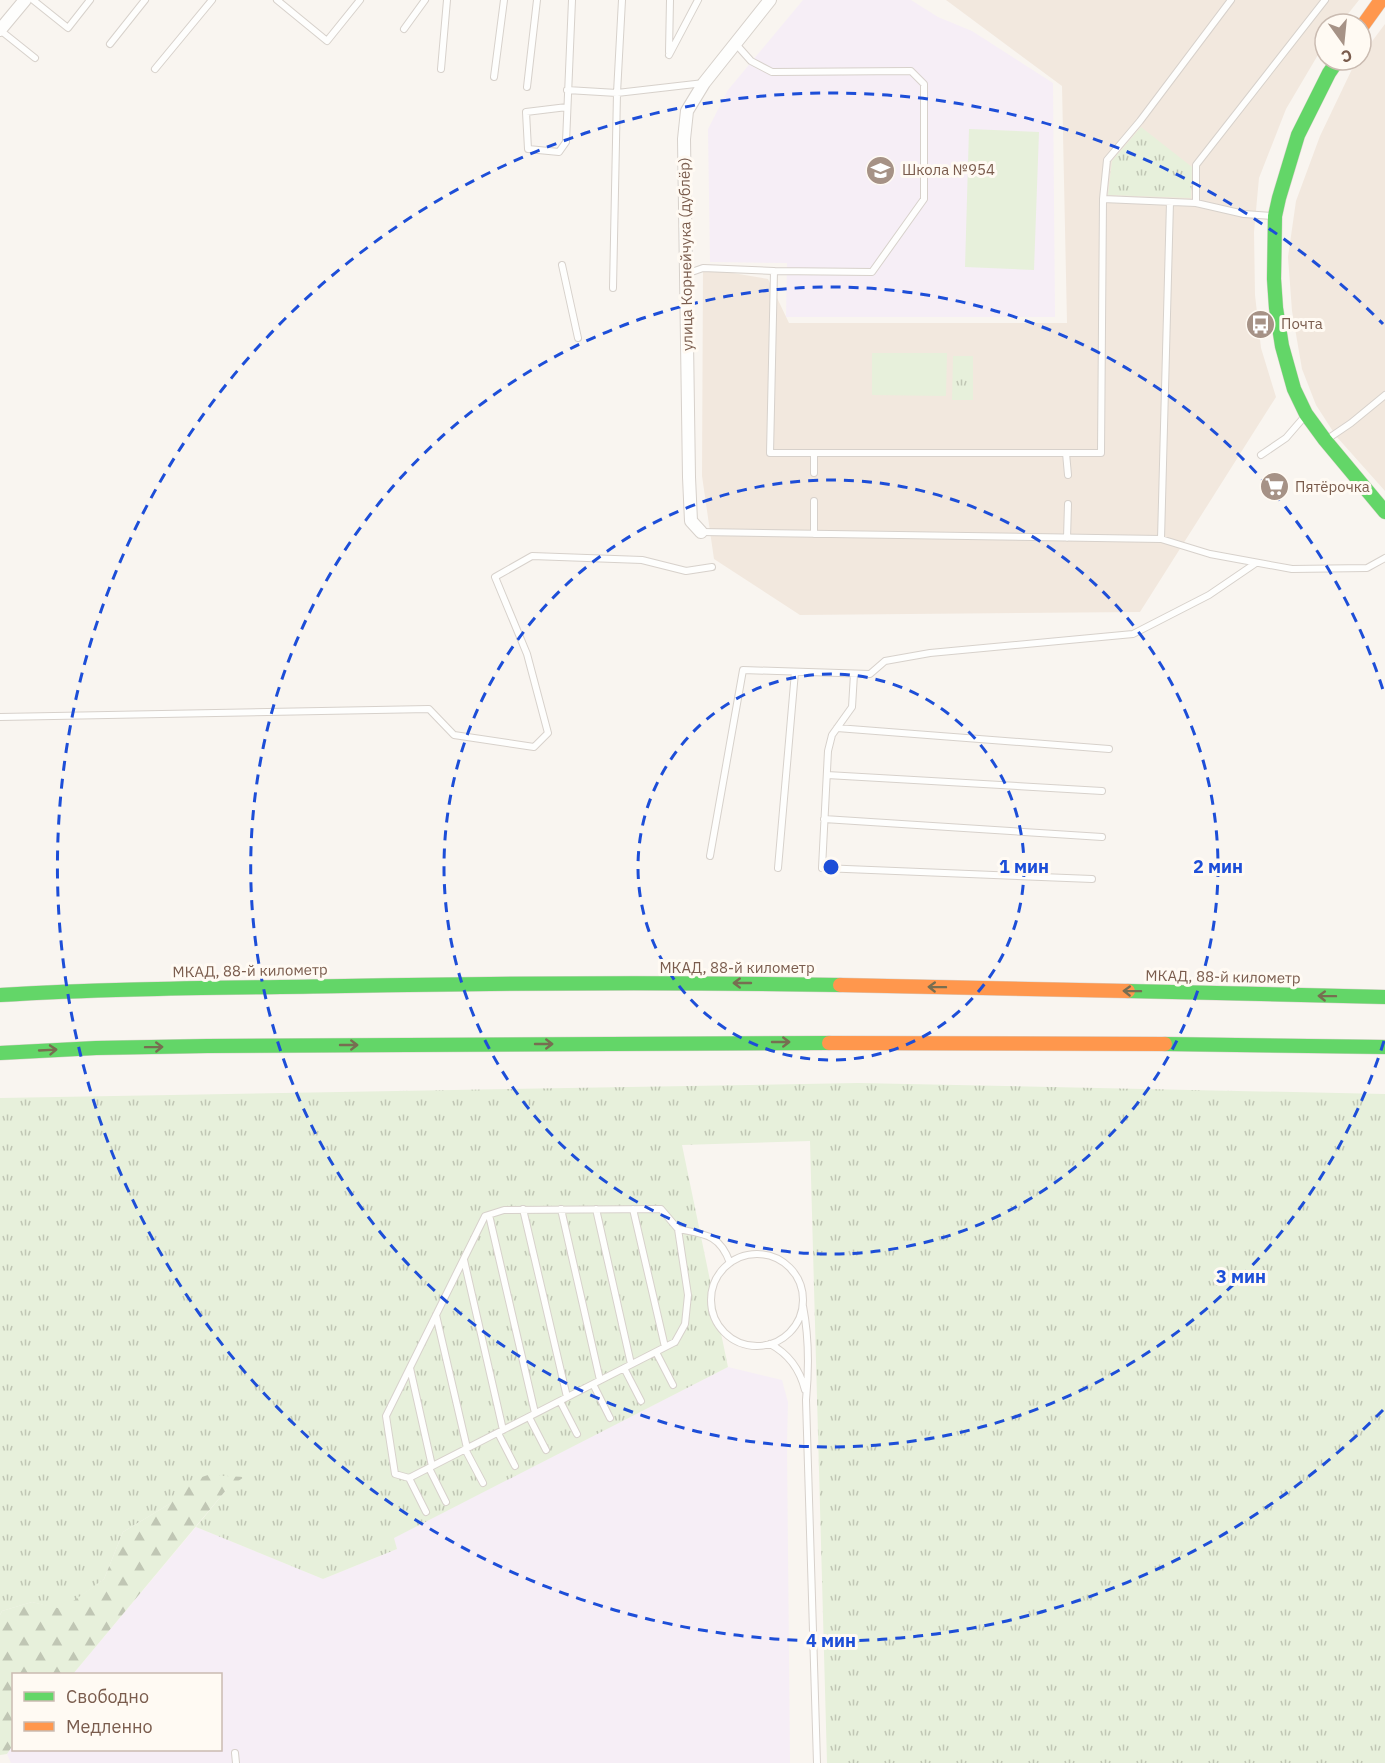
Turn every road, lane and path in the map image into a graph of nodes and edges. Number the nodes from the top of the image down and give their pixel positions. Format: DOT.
graph roads {
  1 [pos="25,0"];
  2 [pos="33,0"];
  3 [pos="90,0"];
  4 [pos="144,0"];
  5 [pos="212,0"];
  6 [pos="360,0"];
  7 [pos="425,0"];
  8 [pos="447,0"];
  9 [pos="504,0"];
  10 [pos="537,0"];
  11 [pos="572,0"];
  12 [pos="622,0"];
  13 [pos="670,0"];
  14 [pos="698,0"];
  15 [pos="770,0"];
  16 [pos="1231,0"];
  17 [pos="1325,0"];
  18 [pos="283,2"];
  19 [pos="404,28"];
  20 [pos="0,30"];
  21 [pos="735,43"];
  22 [pos="110,44"];
  23 [pos="34,57"];
  24 [pos="155,69"];
  25 [pos="441,69"];
  26 [pos="1329,72"];
  27 [pos="494,77"];
  28 [pos="704,82"];
  29 [pos="527,87"];
  30 [pos="567,90"];
  31 [pos="617,93"];
  32 [pos="567,107"];
  33 [pos="1103,199"];
  34 [pos="1170,202"];
  35 [pos="1196,203"];
  36 [pos="1275,216"];
  37 [pos="562,265"];
  38 [pos="774,271"];
  39 [pos="686,274"];
  40 [pos="613,288"];
  41 [pos="578,338"];
  42 [pos="1385,395"];
  43 [pos="1306,414"];
  44 [pos="1325,440"];
  45 [pos="814,453"];
  46 [pos="1066,453"];
  47 [pos="1261,455"];
  48 [pos="814,473"];
  49 [pos="1068,475"];
  50 [pos="814,501"];
  51 [pos="1068,504"];
  52 [pos="1385,512"];
  53 [pos="700,532"];
  54 [pos="814,534"];
  55 [pos="1067,538"];
  56 [pos="1161,539"];
  57 [pos="1385,558"];
  58 [pos="1256,563"];
  59 [pos="712,567"];
  60 [pos="795,672"];
  61 [pos="854,674"];
  62 [pos="0,717"];
  63 [pos="837,728"];
  64 [pos="1109,748"];
  65 [pos="827,775"];
  66 [pos="1102,791"];
  67 [pos="824,819"];
  68 [pos="1102,837"];
  69 [pos="710,856"];
  70 [pos="778,868"];
  71 [pos="1092,879"];
  72 [pos="0,994"];
  73 [pos="1385,997"];
  74 [pos="1385,1047"];
  75 [pos="0,1053"];
  76 [pos="523,1209"];
  77 [pos="561,1209"];
  78 [pos="596,1209"];
  79 [pos="633,1209"];
  80 [pos="489,1215"];
  81 [pos="678,1229"];
  82 [pos="464,1260"];
  83 [pos="730,1263"];
  84 [pos="803,1306"];
  85 [pos="436,1315"];
  86 [pos="770,1344"];
  87 [pos="665,1347"];
  88 [pos="656,1352"];
  89 [pos="632,1364"];
  90 [pos="410,1368"];
  91 [pos="624,1368"];
  92 [pos="600,1380"];
  93 [pos="593,1384"];
  94 [pos="673,1385"];
  95 [pos="563,1399"];
  96 [pos="806,1400"];
  97 [pos="641,1401"];
  98 [pos="532,1415"];
  99 [pos="610,1418"];
  100 [pos="500,1431"];
  101 [pos="577,1434"];
  102 [pos="466,1449"];
  103 [pos="546,1450"];
  104 [pos="515,1466"];
  105 [pos="431,1467"];
  106 [pos="409,1478"];
  107 [pos="483,1483"];
  108 [pos="446,1502"];
  109 [pos="426,1512"];
  110 [pos="236,1753"];
  111 [pos="236,1763"];
  112 [pos="818,1763"];
  1 -- 20 [label="street"];
  2 -- 3 [label="lane"];
  4 -- 22 [label="lane"];
  5 -- 24 [label="lane"];
  6 -- 18 [label="lane"];
  7 -- 19 [label="lane"];
  8 -- 25 [label="lane"];
  9 -- 27 [label="lane"];
  10 -- 29 [label="lane"];
  11 -- 30 [label="lane"];
  12 -- 31 [label="lane"];
  13 -- 14 [label="lane"];
  15 -- 21 [label="street, улица Корнейчука (дублёр)"];
  16 -- 33 [label="lane"];
  17 -- 35 [label="lane"];
  20 -- 23 [label="lane"];
  21 -- 28 [label="street, улица Корнейчука (дублёр)"];
  21 -- 38 [label="lane"];
  26 -- 36 [label="main road"];
  28 -- 31 [label="lane"];
  28 -- 39 [label="street, улица Корнейчука (дублёр)"];
  30 -- 31 [label="lane"];
  30 -- 32 [label="lane"];
  31 -- 40 [label="lane"];
  32 -- 32 [label="lane"];
  33 -- 34 [label="lane"];
  33 -- 46 [label="lane"];
  34 -- 35 [label="lane"];
  34 -- 56 [label="lane"];
  35 -- 36 [label="lane"];
  36 -- 43 [label="main road"];
  37 -- 41 [label="lane"];
  38 -- 39 [label="lane"];
  38 -- 45 [label="lane"];
  39 -- 53 [label="street, улица Корнейчука (дублёр)"];
  42 -- 44 [label="lane"];
  43 -- 44 [label="main road"];
  43 -- 47 [label="lane"];
  44 -- 52 [label="main road"];
  45 -- 46 [label="lane"];
  45 -- 48 [label="lane"];
  46 -- 49 [label="lane"];
  50 -- 54 [label="lane"];
  51 -- 55 [label="lane"];
  53 -- 54 [label="lane"];
  54 -- 55 [label="lane"];
  55 -- 56 [label="lane"];
  56 -- 58 [label="lane"];
  57 -- 58 [label="lane"];
  58 -- 61 [label="lane"];
  59 -- 62 [label="lane"];
  60 -- 61 [label="lane"];
  60 -- 69 [label="lane"];
  60 -- 70 [label="lane"];
  61 -- 63 [label="lane"];
  63 -- 64 [label="lane"];
  63 -- 65 [label="lane"];
  65 -- 66 [label="lane"];
  65 -- 67 [label="lane"];
  67 -- 68 [label="lane"];
  67 -- 71 [label="lane"];
  73 -- 72 [label="main road, МКАД, 88-й километр, one-way"];
  75 -- 74 [label="main road, one-way"];
  76 -- 77 [label="lane"];
  76 -- 80 [label="lane"];
  76 -- 95 [label="lane"];
  77 -- 78 [label="lane"];
  77 -- 92 [label="lane"];
  78 -- 79 [label="lane"];
  78 -- 89 [label="lane"];
  79 -- 81 [label="lane"];
  79 -- 87 [label="lane"];
  80 -- 82 [label="lane"];
  80 -- 98 [label="lane"];
  81 -- 83 [label="lane"];
  81 -- 87 [label="lane"];
  82 -- 85 [label="lane"];
  82 -- 100 [label="lane"];
  83 -- 84 [label="lane"];
  83 -- 86 [label="lane"];
  84 -- 86 [label="lane"];
  84 -- 96 [label="lane"];
  85 -- 90 [label="lane"];
  85 -- 102 [label="lane"];
  86 -- 96 [label="lane"];
  87 -- 88 [label="lane"];
  88 -- 89 [label="lane"];
  88 -- 94 [label="lane"];
  89 -- 91 [label="lane"];
  90 -- 105 [label="lane"];
  90 -- 106 [label="lane"];
  91 -- 92 [label="lane"];
  91 -- 97 [label="lane"];
  92 -- 93 [label="lane"];
  93 -- 95 [label="lane"];
  93 -- 99 [label="lane"];
  95 -- 98 [label="lane"];
  95 -- 101 [label="lane"];
  96 -- 112 [label="lane"];
  98 -- 100 [label="lane"];
  98 -- 103 [label="lane"];
  100 -- 102 [label="lane"];
  100 -- 104 [label="lane"];
  102 -- 105 [label="lane"];
  102 -- 107 [label="lane"];
  105 -- 106 [label="lane"];
  105 -- 108 [label="lane"];
  106 -- 109 [label="lane"];
  110 -- 111 [label="lane"];
}
